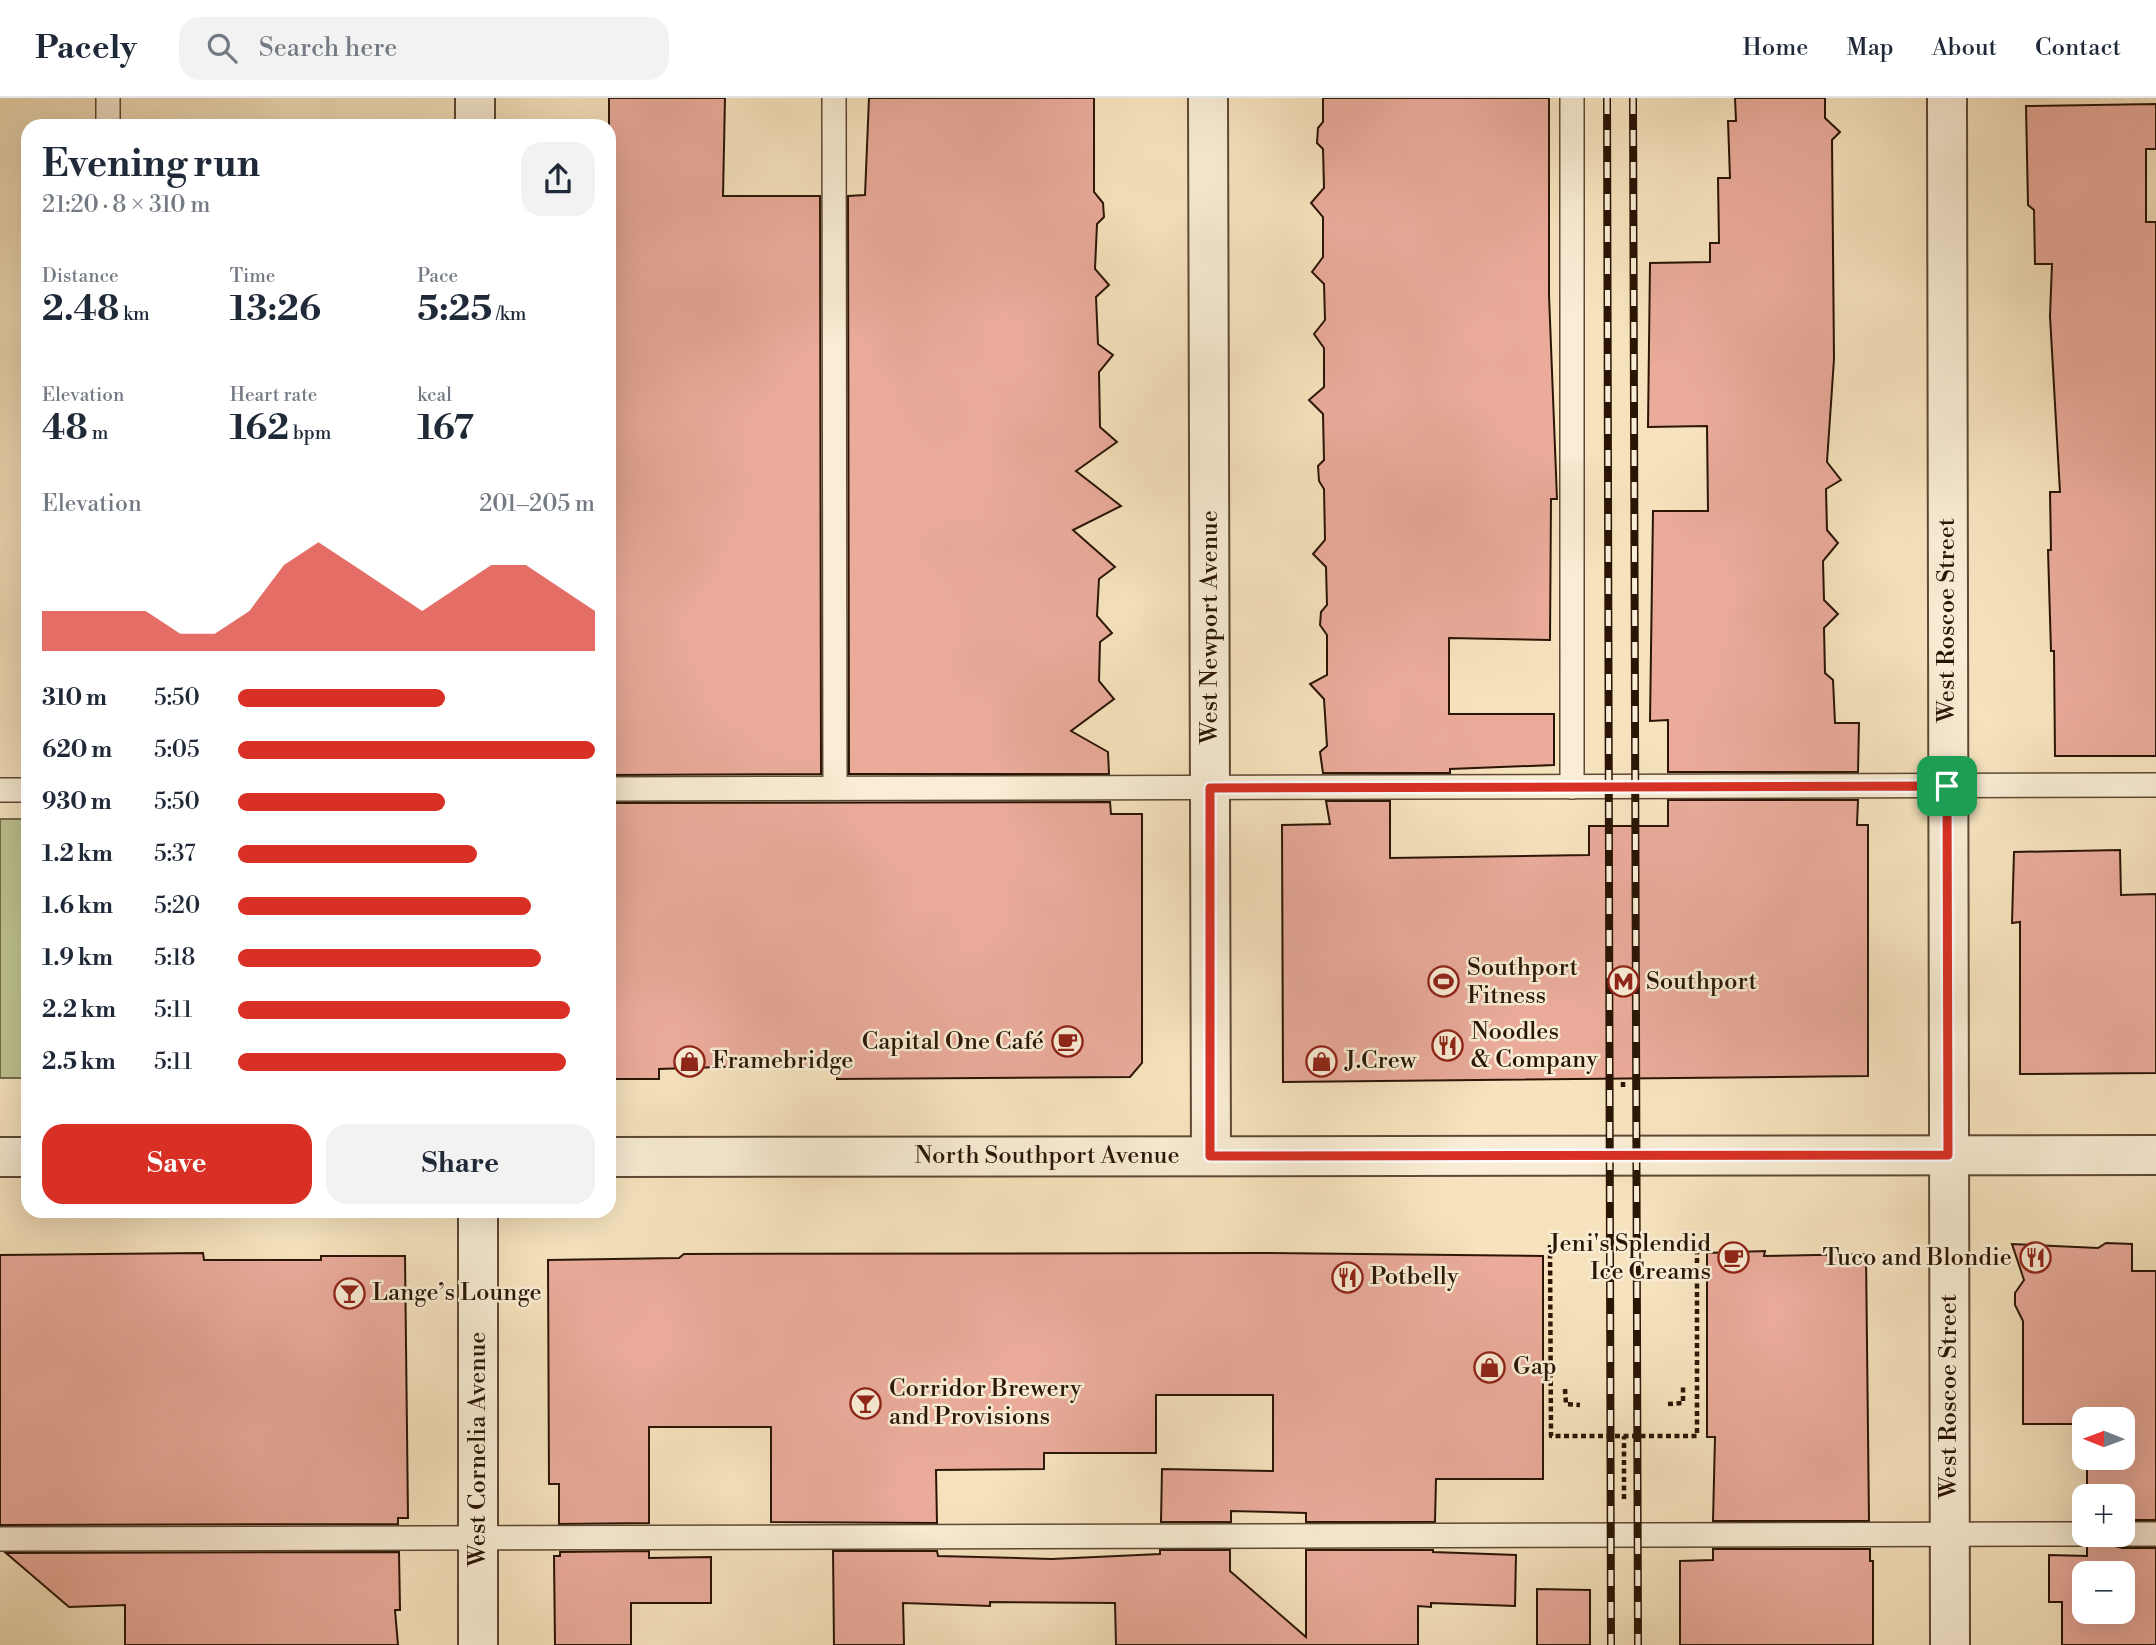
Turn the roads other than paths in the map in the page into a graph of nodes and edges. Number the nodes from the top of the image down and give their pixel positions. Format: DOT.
graph roads {
  1 [pos="108,98"];
  2 [pos="475,98"];
  3 [pos="834,98"];
  4 [pos="1208,98"];
  5 [pos="1572,98"];
  6 [pos="1947,98"];
  7 [pos="108,119"];
  8 [pos="475,119"];
  9 [pos="2156,785"];
  10 [pos="1572,786"];
  11 [pos="1947,786"];
  12 [pos="835,788"];
  13 [pos="1210,788"];
  14 [pos="616,789"];
  15 [pos="0,790"];
  16 [pos="21,790"];
  17 [pos="1948,1155"];
  18 [pos="2156,1155"];
  19 [pos="1210,1156"];
  20 [pos="0,1157"];
  21 [pos="21,1157"];
  22 [pos="616,1157"];
  23 [pos="478,1218"];
  24 [pos="1950,1534"];
  25 [pos="2072,1534"];
  26 [pos="2135,1534"];
  27 [pos="2156,1534"];
  28 [pos="478,1538"];
  29 [pos="0,1539"];
  30 [pos="478,1645"];
  31 [pos="1950,1645"];
  1 -- 7 [label="lane"];
  2 -- 8 [label="street"];
  3 -- 12 [label="lane"];
  4 -- 13 [label="street, West Newport Avenue"];
  5 -- 10 [label="lane"];
  6 -- 11 [label="street, West Roscoe Street"];
  9 -- 11 [label="lane"];
  10 -- 11 [label="lane"];
  10 -- 13 [label="lane"];
  11 -- 17 [label="street, West Roscoe Street"];
  12 -- 13 [label="lane"];
  12 -- 14 [label="lane"];
  13 -- 19 [label="street, West Newport Avenue"];
  15 -- 16 [label="lane"];
  17 -- 18 [label="street, North Southport Avenue"];
  17 -- 19 [label="street, North Southport Avenue"];
  17 -- 24 [label="street, West Roscoe Street"];
  19 -- 22 [label="street, North Southport Avenue"];
  20 -- 21 [label="street"];
  23 -- 28 [label="street, West Cornelia Avenue"];
  24 -- 25 [label="lane"];
  24 -- 28 [label="lane"];
  24 -- 31 [label="street, West Roscoe Street"];
  26 -- 27 [label="lane"];
  28 -- 29 [label="lane"];
  28 -- 30 [label="street, West Cornelia Avenue"];
}
